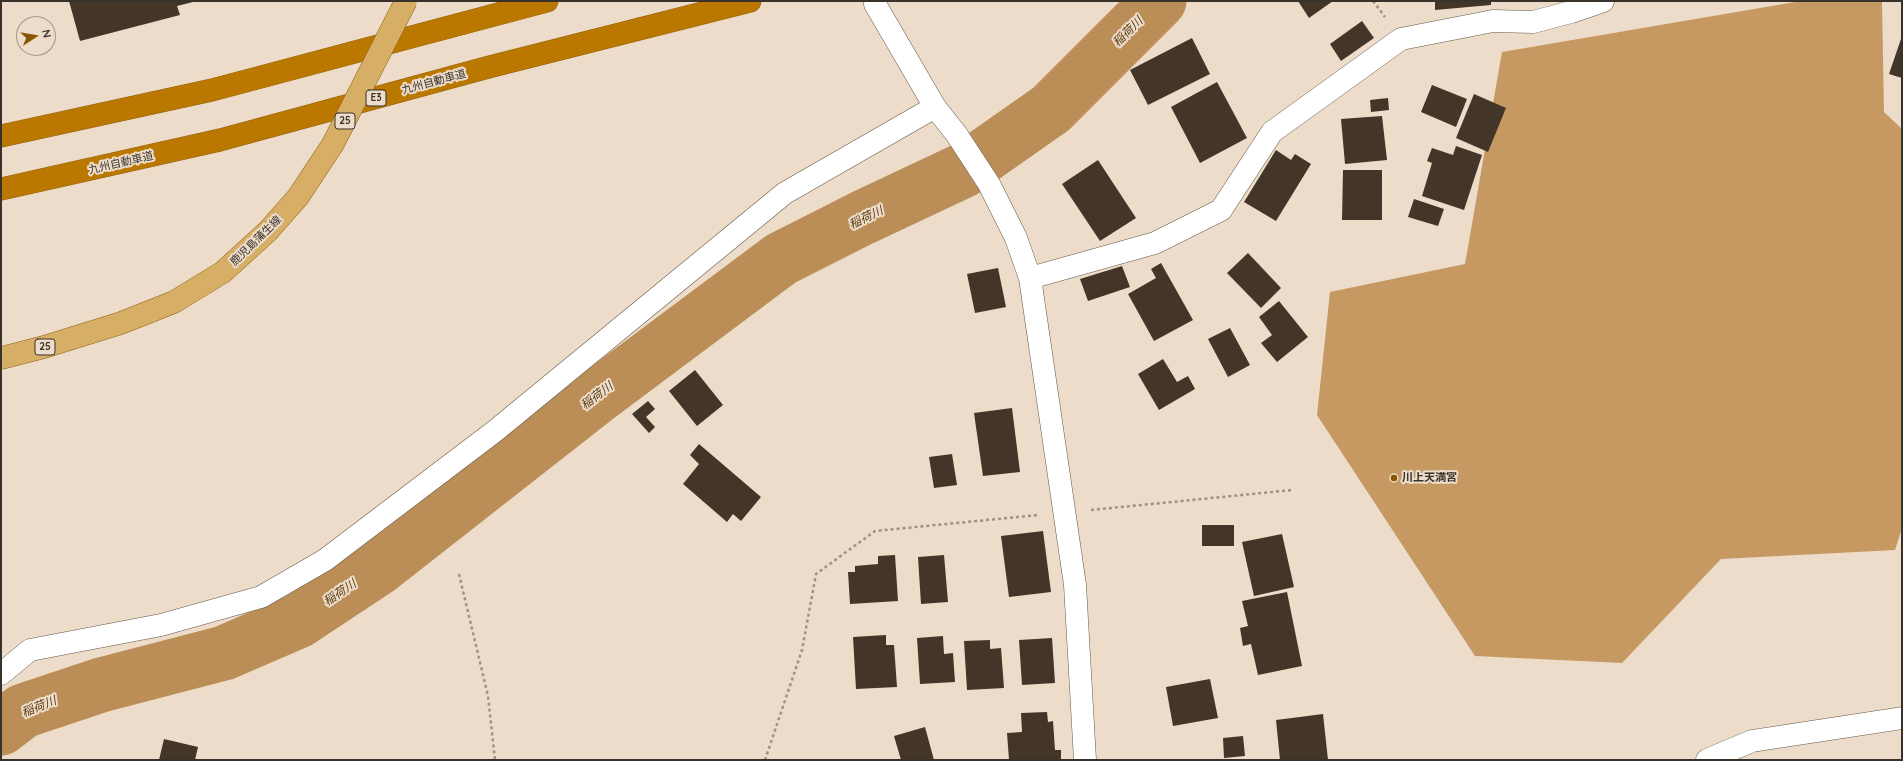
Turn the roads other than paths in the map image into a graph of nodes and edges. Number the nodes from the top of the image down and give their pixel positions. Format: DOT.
graph roads {
  1 [pos="406,1"];
  2 [pos="547,1"];
  3 [pos="750,1"];
  4 [pos="1603,1"];
  5 [pos="875,4"];
  6 [pos="935,107"];
  7 [pos="1,136"];
  8 [pos="1,189"];
  9 [pos="1030,278"];
  10 [pos="1,358"];
  11 [pos="1,674"];
  12 [pos="1902,718"];
  13 [pos="1085,760"];
  14 [pos="1707,760"];
  1 -- 10 [label="main road, 鹿児島蒲生線 / 25, bridge"];
  2 -- 7 [label="highway"];
  3 -- 8 [label="highway, 九州自動車道 / E3"];
  4 -- 9 [label="street"];
  5 -- 6 [label="street"];
  6 -- 9 [label="street"];
  6 -- 11 [label="street"];
  9 -- 13 [label="street"];
  12 -- 14 [label="street"];
}
